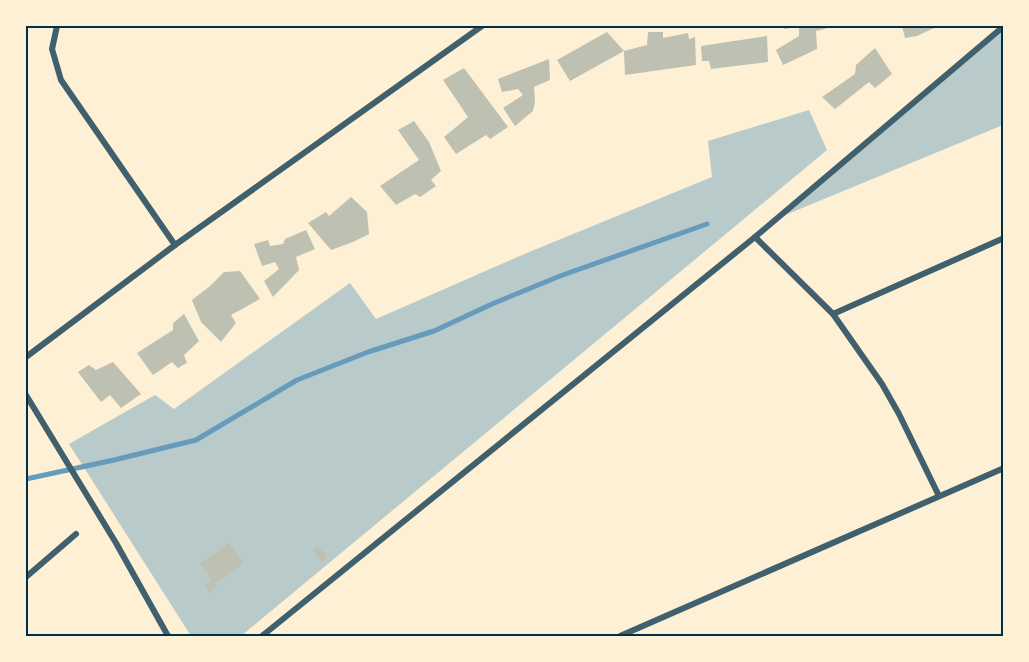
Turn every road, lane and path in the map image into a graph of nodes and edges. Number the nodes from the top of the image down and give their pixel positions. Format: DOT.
graph roads {
  1 [pos="57,26"];
  2 [pos="482,26"];
  3 [pos="1004,26"];
  4 [pos="755,237"];
  5 [pos="1004,238"];
  6 [pos="175,245"];
  7 [pos="833,314"];
  8 [pos="26,357"];
  9 [pos="26,395"];
  10 [pos="1004,468"];
  11 [pos="939,496"];
  12 [pos="76,534"];
  13 [pos="26,577"];
  14 [pos="629,635"];
  15 [pos="168,636"];
  16 [pos="262,636"];
  17 [pos="620,636"];
  1 -- 6 [label="street"];
  2 -- 6 [label="street"];
  3 -- 4 [label="street"];
  4 -- 7 [label="street"];
  4 -- 16 [label="street"];
  5 -- 7 [label="street"];
  6 -- 8 [label="street"];
  7 -- 11 [label="street"];
  9 -- 15 [label="street"];
  10 -- 11 [label="street"];
  11 -- 14 [label="street"];
  12 -- 13 [label="street"];
  14 -- 17 [label="street"];
}
